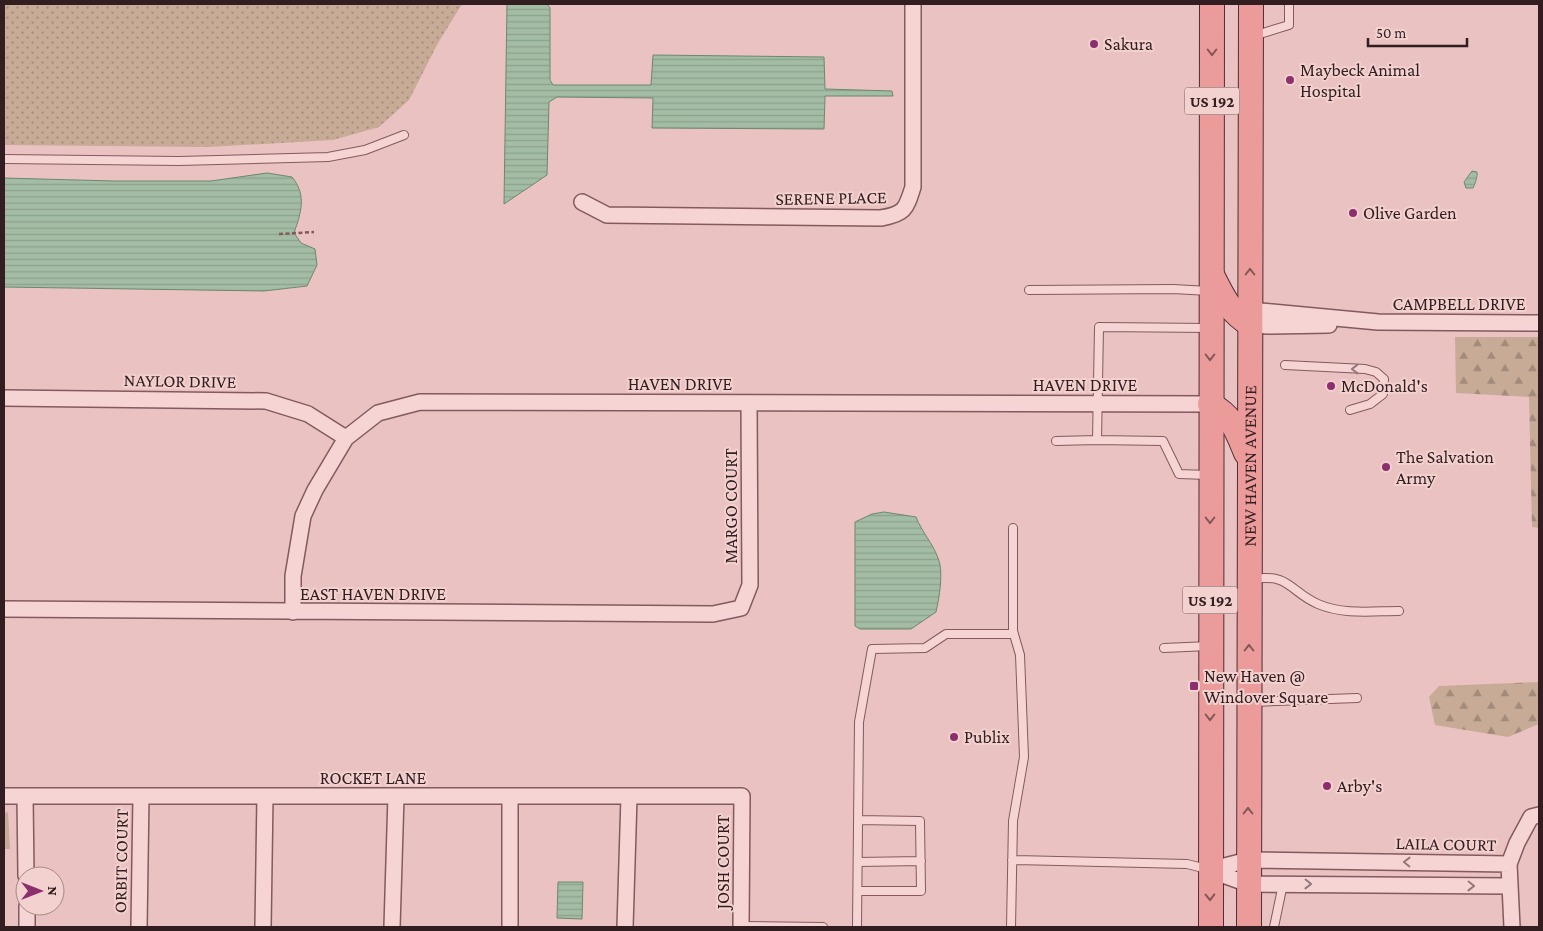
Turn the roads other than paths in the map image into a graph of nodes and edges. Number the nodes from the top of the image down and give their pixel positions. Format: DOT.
graph roads {
  1 [pos="913,4"];
  2 [pos="1212,4"];
  3 [pos="1236,4"];
  4 [pos="1251,4"];
  5 [pos="1289,4"];
  6 [pos="1251,37"];
  7 [pos="404,135"];
  8 [pos="4,159"];
  9 [pos="582,202"];
  10 [pos="1211,283"];
  11 [pos="1029,290"];
  12 [pos="1250,317"];
  13 [pos="1539,323"];
  14 [pos="1211,328"];
  15 [pos="1285,366"];
  16 [pos="4,398"];
  17 [pos="749,402"];
  18 [pos="1098,404"];
  19 [pos="1210,404"];
  20 [pos="1350,410"];
  21 [pos="346,438"];
  22 [pos="1097,440"];
  23 [pos="1056,441"];
  24 [pos="1249,461"];
  25 [pos="1210,476"];
  26 [pos="1013,528"];
  27 [pos="1249,579"];
  28 [pos="741,608"];
  29 [pos="4,609"];
  30 [pos="1399,611"];
  31 [pos="293,612"];
  32 [pos="1014,634"];
  33 [pos="1210,646"];
  34 [pos="1164,648"];
  35 [pos="1357,698"];
  36 [pos="1249,702"];
  37 [pos="4,796"];
  38 [pos="25,796"];
  39 [pos="142,796"];
  40 [pos="265,796"];
  41 [pos="396,796"];
  42 [pos="510,796"];
  43 [pos="742,796"];
  44 [pos="629,797"];
  45 [pos="1539,815"];
  46 [pos="858,820"];
  47 [pos="1012,860"];
  48 [pos="1248,860"];
  49 [pos="921,861"];
  50 [pos="858,862"];
  51 [pos="1509,864"];
  52 [pos="26,866"];
  53 [pos="1210,870"];
  54 [pos="1248,884"];
  55 [pos="1282,884"];
  56 [pos="1508,886"];
  57 [pos="858,891"];
  58 [pos="139,927"];
  59 [pos="263,927"];
  60 [pos="392,927"];
  61 [pos="510,927"];
  62 [pos="625,927"];
  63 [pos="741,927"];
  64 [pos="823,927"];
  65 [pos="857,927"];
  66 [pos="1011,927"];
  67 [pos="1210,927"];
  68 [pos="1249,927"];
  69 [pos="1274,927"];
  70 [pos="1512,927"];
  1 -- 9 [label="street, SERENE PLACE"];
  2 -- 10 [label="main road, US 192, one-way"];
  3 -- 6 [label="main road"];
  4 -- 6 [label="main road, NEW HAVEN AVENUE / US 192"];
  5 -- 6 [label="lane"];
  12 -- 6 [label="main road, NEW HAVEN AVENUE / US 192, one-way"];
  7 -- 8 [label="lane"];
  10 -- 11 [label="lane"];
  10 -- 12 [label="main road"];
  10 -- 14 [label="main road, US 192"];
  12 -- 13 [label="street, CAMPBELL DRIVE"];
  12 -- 24 [label="main road, NEW HAVEN AVENUE / US 192"];
  14 -- 18 [label="lane"];
  14 -- 19 [label="main road, US 192, one-way"];
  20 -- 15 [label="lane, one-way"];
  16 -- 21 [label="street, NAYLOR DRIVE"];
  17 -- 18 [label="street, HAVEN DRIVE"];
  17 -- 21 [label="street, HAVEN DRIVE"];
  17 -- 28 [label="street, MARGO COURT"];
  18 -- 19 [label="street, HAVEN DRIVE"];
  18 -- 22 [label="lane"];
  19 -- 24 [label="main road"];
  19 -- 25 [label="main road, US 192"];
  21 -- 31 [label="street, HAVEN DRIVE"];
  22 -- 23 [label="lane"];
  22 -- 25 [label="lane"];
  24 -- 27 [label="main road, NEW HAVEN AVENUE / US 192"];
  25 -- 33 [label="main road, US 192, one-way"];
  26 -- 32 [label="lane"];
  27 -- 30 [label="lane"];
  36 -- 27 [label="main road, NEW HAVEN AVENUE / US 192, one-way"];
  28 -- 31 [label="street, EAST HAVEN DRIVE"];
  29 -- 31 [label="street, EAST HAVEN DRIVE"];
  32 -- 46 [label="lane"];
  32 -- 47 [label="lane"];
  33 -- 34 [label="lane"];
  33 -- 53 [label="main road, US 192, one-way"];
  35 -- 36 [label="lane"];
  48 -- 36 [label="main road, NEW HAVEN AVENUE / US 192, one-way"];
  37 -- 38 [label="street, ROCKET LANE"];
  38 -- 39 [label="street, ROCKET LANE"];
  38 -- 52 [label="street"];
  39 -- 40 [label="street, ROCKET LANE"];
  39 -- 58 [label="street, ORBIT COURT"];
  40 -- 41 [label="street, ROCKET LANE"];
  40 -- 59 [label="street"];
  41 -- 42 [label="street, ROCKET LANE"];
  41 -- 60 [label="street"];
  42 -- 44 [label="street, ROCKET LANE"];
  42 -- 61 [label="street"];
  43 -- 44 [label="street, ROCKET LANE"];
  43 -- 63 [label="street, JOSH COURT"];
  44 -- 62 [label="street"];
  45 -- 51 [label="street"];
  46 -- 49 [label="lane"];
  46 -- 50 [label="lane"];
  47 -- 53 [label="lane"];
  47 -- 66 [label="lane"];
  51 -- 48 [label="street, LAILA COURT, one-way"];
  48 -- 53 [label="street, LAILA COURT"];
  48 -- 54 [label="main road, NEW HAVEN AVENUE / US 192"];
  49 -- 50 [label="lane"];
  49 -- 57 [label="lane"];
  50 -- 57 [label="lane"];
  51 -- 56 [label="street, LAILA COURT"];
  53 -- 54 [label="street"];
  53 -- 67 [label="main road, US 192, one-way"];
  54 -- 55 [label="street"];
  54 -- 68 [label="main road, NEW HAVEN AVENUE / US 192"];
  55 -- 56 [label="street, one-way"];
  55 -- 69 [label="lane"];
  56 -- 70 [label="street, LAILA COURT"];
  57 -- 65 [label="lane"];
  63 -- 64 [label="lane"];
}
